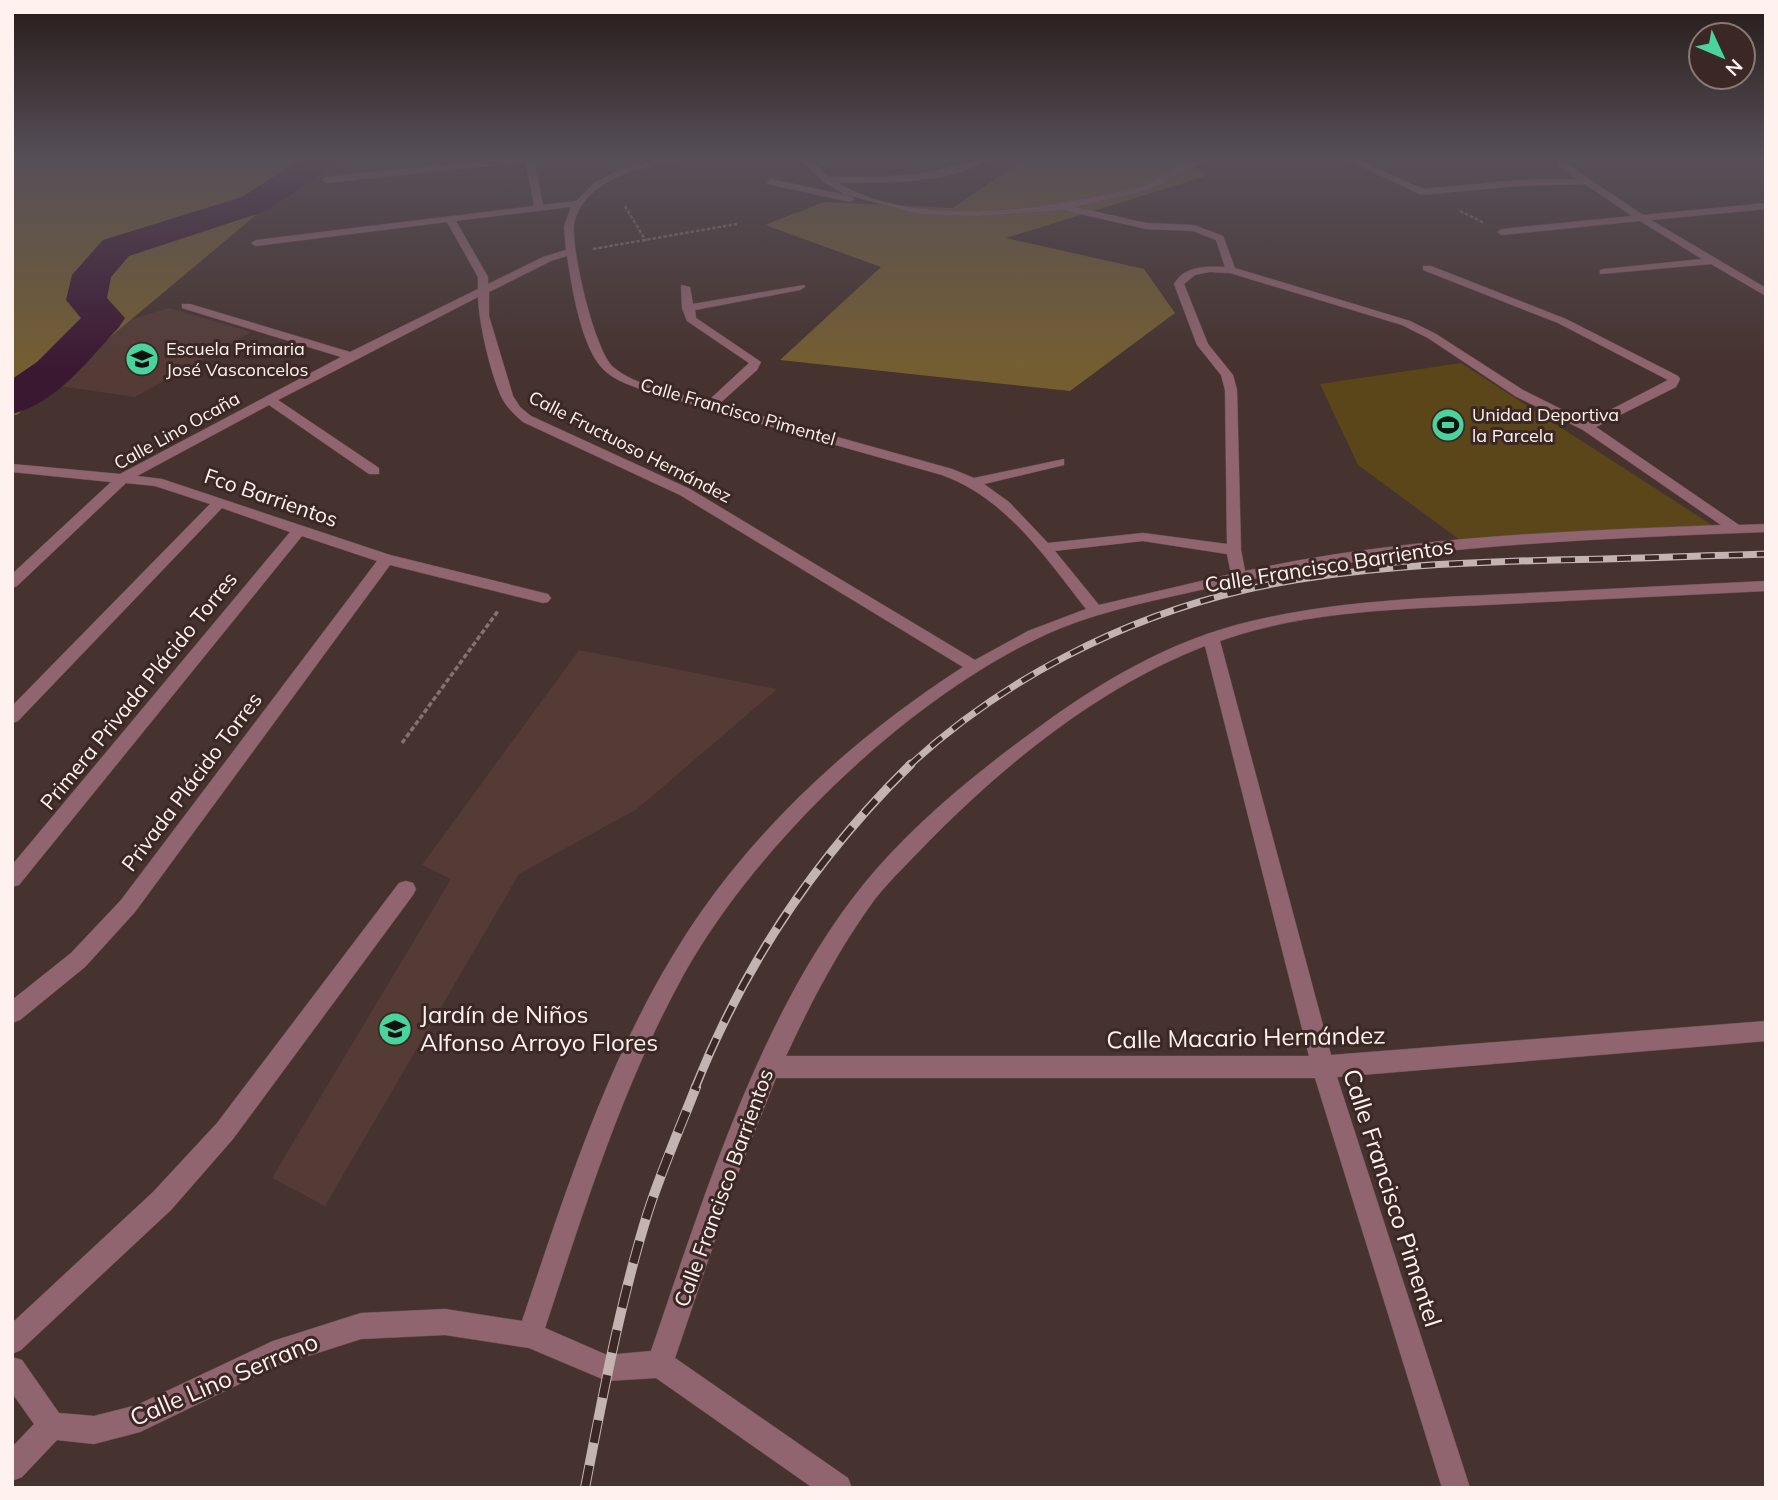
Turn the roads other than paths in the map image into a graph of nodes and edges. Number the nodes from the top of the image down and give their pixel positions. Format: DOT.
graph roads {
  1 [pos="369,229"];
  2 [pos="456,229"];
  3 [pos="569,229"];
  4 [pos="1178,229"];
  5 [pos="1532,229"];
  6 [pos="1660,229"];
  7 [pos="1502,232"];
  8 [pos="256,243"];
  9 [pos="571,253"];
  10 [pos="1714,261"];
  11 [pos="1427,268"];
  12 [pos="1231,270"];
  13 [pos="1604,272"];
  14 [pos="1766,282"];
  15 [pos="1752,284"];
  16 [pos="685,287"];
  17 [pos="800,287"];
  18 [pos="484,289"];
  19 [pos="1766,293"];
  20 [pos="187,306"];
  21 [pos="687,308"];
  22 [pos="351,356"];
  23 [pos="270,400"];
  24 [pos="711,405"];
  25 [pos="1587,427"];
  26 [pos="1059,462"];
  27 [pos="12,468"];
  28 [pos="374,471"];
  29 [pos="122,479"];
  30 [pos="974,482"];
  31 [pos="219,503"];
  32 [pos="1766,528"];
  33 [pos="1736,529"];
  34 [pos="299,530"];
  35 [pos="1045,548"];
  36 [pos="1234,551"];
  37 [pos="386,559"];
  38 [pos="1239,575"];
  39 [pos="12,583"];
  40 [pos="1766,586"];
  41 [pos="543,598"];
  42 [pos="1096,611"];
  43 [pos="1211,638"];
  44 [pos="975,667"];
  45 [pos="12,718"];
  46 [pos="12,879"];
  47 [pos="406,889"];
  48 [pos="12,1013"];
  49 [pos="1766,1031"];
  50 [pos="767,1067"];
  51 [pos="1323,1068"];
  52 [pos="530,1335"];
  53 [pos="12,1341"];
  54 [pos="660,1364"];
  55 [pos="12,1370"];
  56 [pos="52,1426"];
  57 [pos="12,1467"];
  58 [pos="838,1488"];
  59 [pos="1456,1488"];
  1 -- 8 [label="street"];
  2 -- 18 [label="street, Calle Fructuoso Hernández"];
  3 -- 9 [label="street, Calle Francisco Pimentel"];
  4 -- 12 [label="street"];
  5 -- 7 [label="street"];
  6 -- 10 [label="street"];
  9 -- 18 [label="street, Calle Lino Ocaña"];
  9 -- 24 [label="street, Calle Francisco Pimentel"];
  10 -- 13 [label="street"];
  10 -- 15 [label="street"];
  11 -- 25 [label="street"];
  12 -- 25 [label="street"];
  12 -- 36 [label="street"];
  14 -- 15 [label="street"];
  15 -- 19 [label="street"];
  16 -- 21 [label="street"];
  17 -- 21 [label="street"];
  18 -- 22 [label="street, Calle Lino Ocaña"];
  18 -- 44 [label="street, Calle Fructuoso Hernández"];
  20 -- 22 [label="street"];
  21 -- 24 [label="street"];
  22 -- 23 [label="street, Calle Lino Ocaña"];
  23 -- 28 [label="street"];
  23 -- 29 [label="street, Calle Lino Ocaña"];
  24 -- 30 [label="street, Calle Francisco Pimentel"];
  25 -- 33 [label="street"];
  26 -- 30 [label="street"];
  27 -- 29 [label="street, Fco Barrientos"];
  29 -- 31 [label="street, Fco Barrientos"];
  29 -- 39 [label="street, Calle Lino Ocaña"];
  30 -- 35 [label="street, Calle Francisco Pimentel"];
  31 -- 34 [label="street, Fco Barrientos"];
  31 -- 45 [label="street"];
  32 -- 33 [label="street, Calle Francisco Barrientos"];
  33 -- 38 [label="street, Calle Francisco Barrientos"];
  34 -- 37 [label="street, Fco Barrientos"];
  34 -- 46 [label="street, Primera Privada Plácido Torres"];
  35 -- 36 [label="street"];
  35 -- 42 [label="street, Calle Francisco Pimentel"];
  36 -- 38 [label="street"];
  37 -- 41 [label="street, Fco Barrientos"];
  37 -- 48 [label="street, Privada Plácido Torres"];
  38 -- 42 [label="street, Calle Francisco Barrientos"];
  40 -- 43 [label="street, Calle Francisco Barrientos"];
  42 -- 44 [label="street, Calle Francisco Barrientos"];
  43 -- 50 [label="street, Calle Francisco Barrientos"];
  43 -- 51 [label="street, Calle Francisco Pimentel"];
  44 -- 52 [label="street, Calle Francisco Barrientos"];
  47 -- 53 [label="street"];
  49 -- 51 [label="street, Calle Macario Hernández"];
  50 -- 51 [label="street, Calle Macario Hernández"];
  50 -- 54 [label="street, Calle Francisco Barrientos"];
  51 -- 59 [label="street, Calle Francisco Pimentel"];
  52 -- 54 [label="street, Calle Lino Serrano"];
  52 -- 56 [label="street, Calle Lino Serrano"];
  54 -- 58 [label="street"];
  55 -- 56 [label="street"];
  56 -- 57 [label="street"];
}
